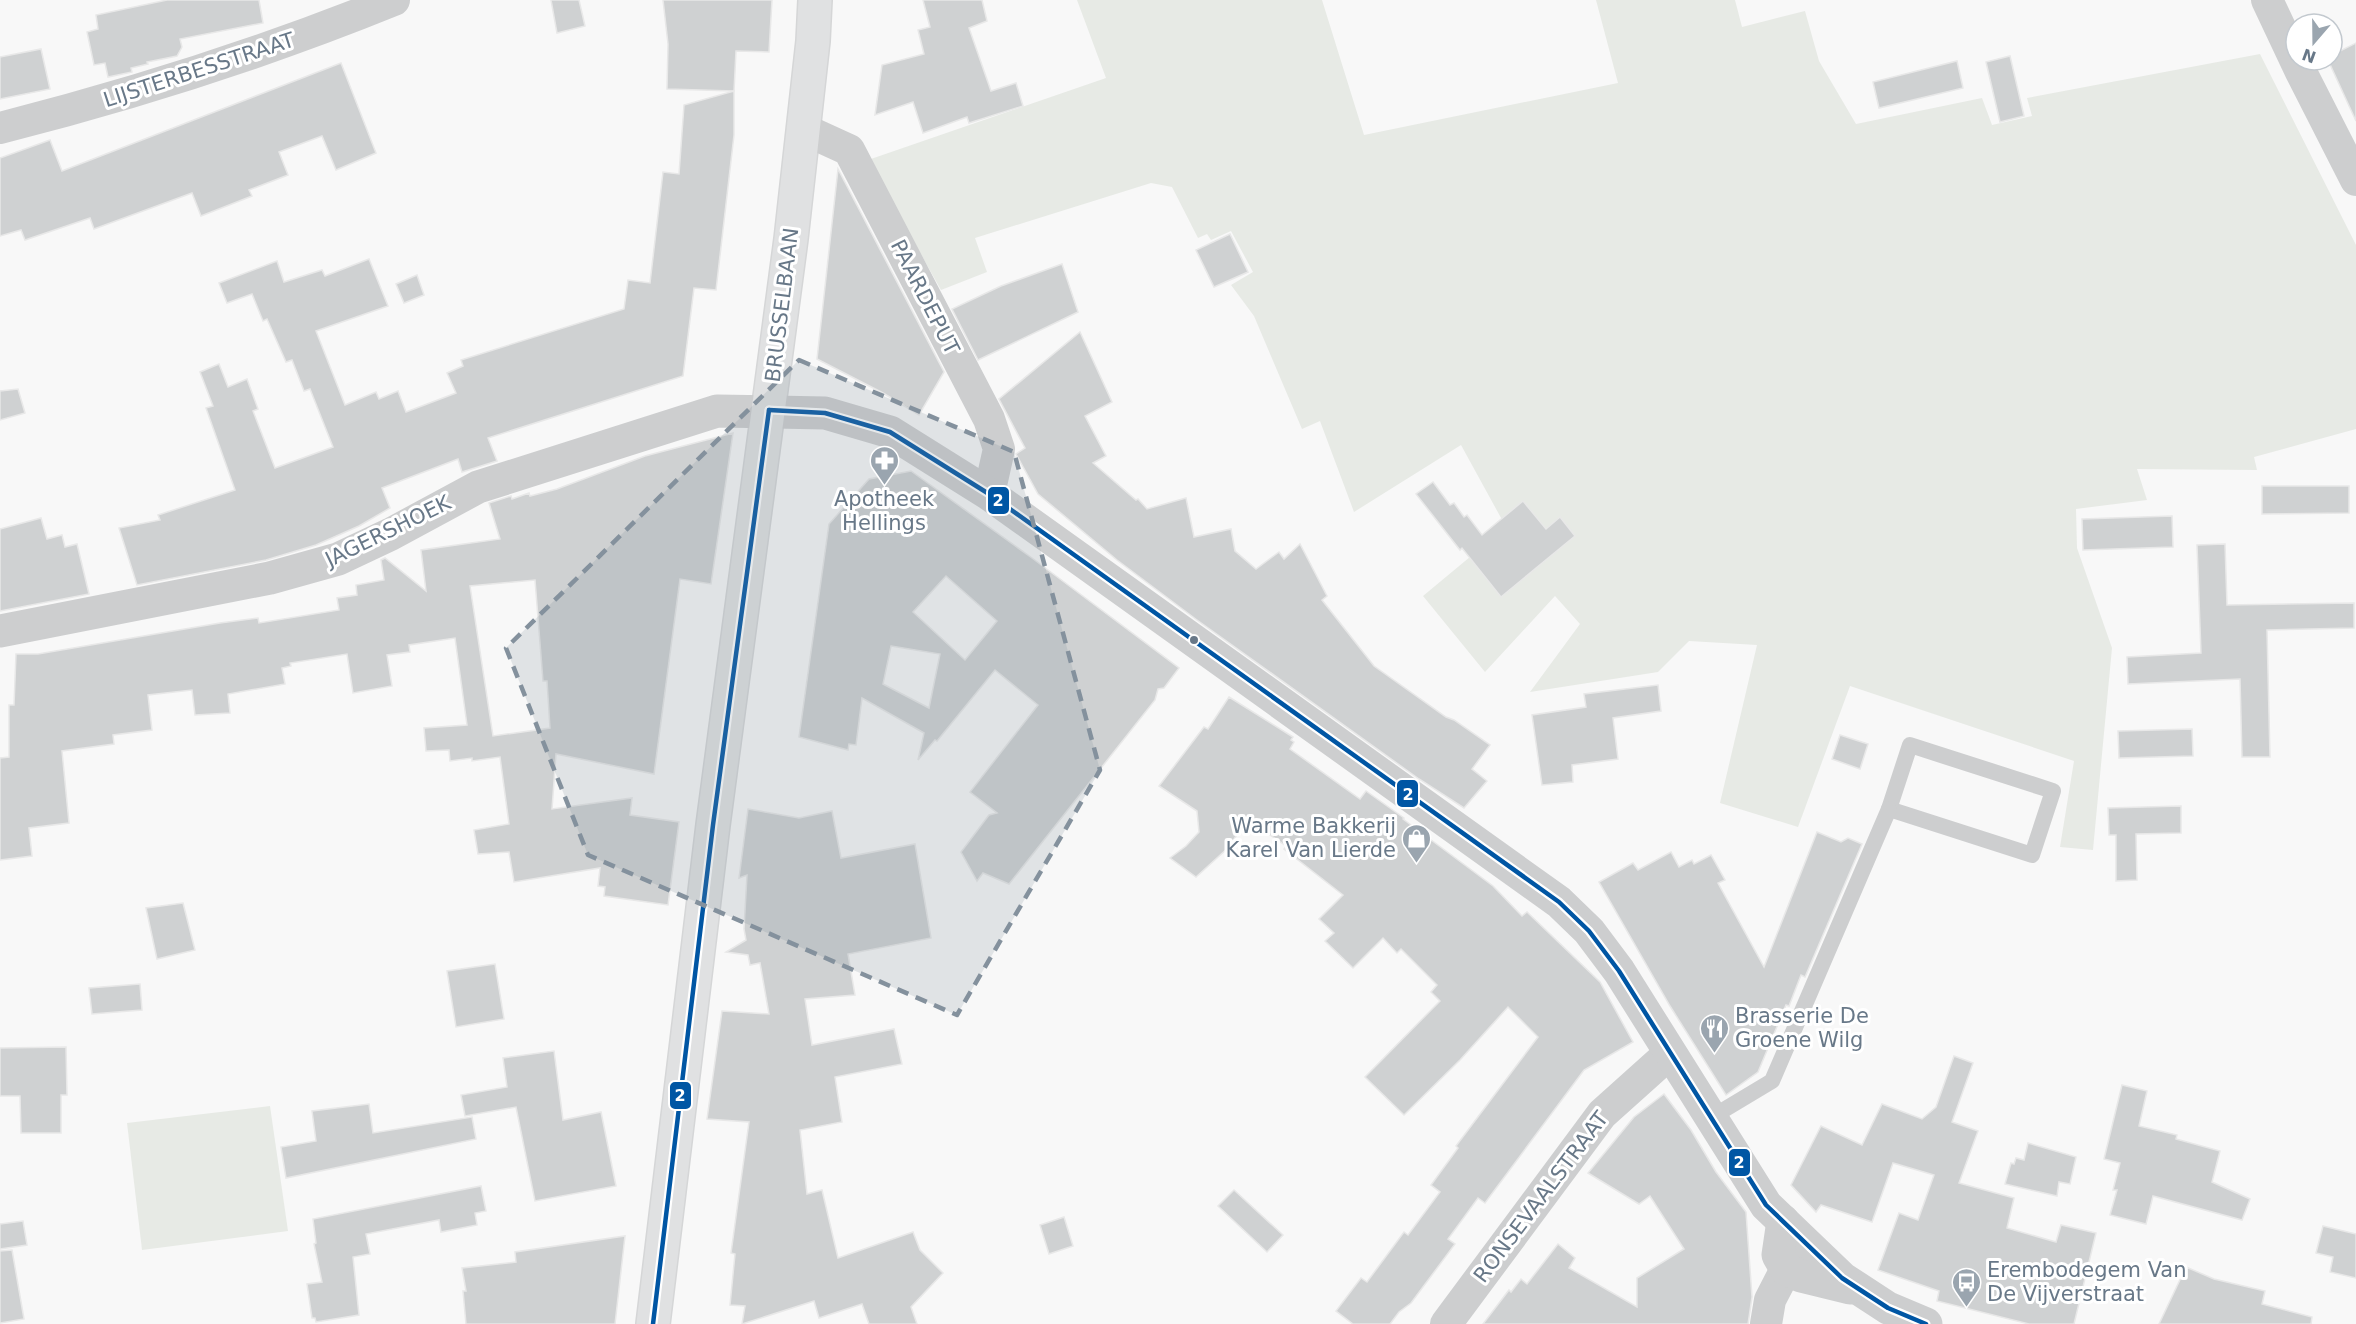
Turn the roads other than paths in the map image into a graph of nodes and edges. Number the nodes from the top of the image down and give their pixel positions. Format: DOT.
graph roads {
  1 [pos="394,0"];
  2 [pos="815,0"];
  3 [pos="2267,0"];
  4 [pos="0,128"];
  5 [pos="803,129"];
  6 [pos="2356,180"];
  7 [pos="769,410"];
  8 [pos="989,495"];
  9 [pos="0,631"];
  10 [pos="1889,809"];
  11 [pos="1670,1053"];
  12 [pos="1712,1117"];
  13 [pos="1783,1221"];
  14 [pos="1786,1269"];
  15 [pos="1863,1292"];
  16 [pos="653,1324"];
  17 [pos="1446,1324"];
  18 [pos="1766,1324"];
  19 [pos="1926,1324"];
  1 -- 4 [label="street, LIJSTERBESSTRAAT"];
  2 -- 5 [label="main road, BRUSSELBAAN"];
  3 -- 6 [label="street"];
  5 -- 7 [label="main road, BRUSSELBAAN"];
  5 -- 8 [label="street, PAARDEPUT"];
  7 -- 8 [label="street, JAGERSHOEK"];
  7 -- 9 [label="street, JAGERSHOEK"];
  7 -- 16 [label="main road, BRUSSELBAAN"];
  8 -- 11 [label="street, JAGERSHOEK"];
  10 -- 10 [label="lane"];
  10 -- 12 [label="lane"];
  11 -- 12 [label="street, JAGERSHOEK"];
  11 -- 17 [label="street, RONSEVAALSTRAAT"];
  12 -- 13 [label="street, JAGERSHOEK"];
  13 -- 14 [label="street"];
  13 -- 15 [label="street, JAGERSHOEK"];
  14 -- 15 [label="street"];
  14 -- 18 [label="street"];
  15 -- 19 [label="street"];
}
